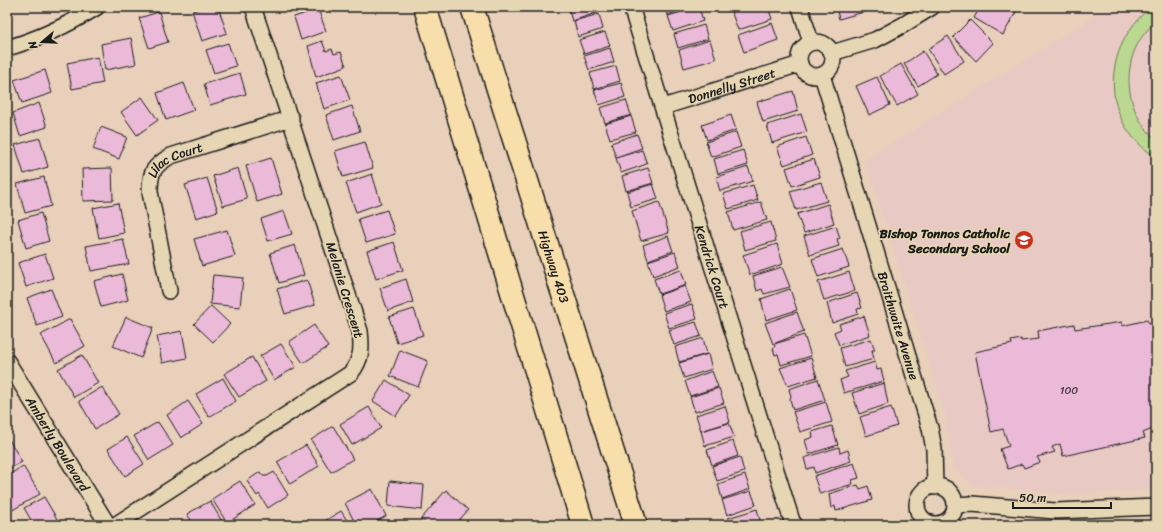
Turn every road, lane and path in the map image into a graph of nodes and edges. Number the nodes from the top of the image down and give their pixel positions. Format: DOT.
graph roads {
  1 [pos="96,7"];
  2 [pos="253,7"];
  3 [pos="426,7"];
  4 [pos="472,7"];
  5 [pos="631,7"];
  6 [pos="800,7"];
  7 [pos="932,7"];
  8 [pos="811,42"];
  9 [pos="7,48"];
  10 [pos="832,53"];
  11 [pos="800,64"];
  12 [pos="822,75"];
  13 [pos="663,107"];
  14 [pos="291,118"];
  15 [pos="169,291"];
  16 [pos="7,361"];
  17 [pos="935,487"];
  18 [pos="955,505"];
  19 [pos="1156,507"];
  20 [pos="108,525"];
  21 [pos="115,525"];
  22 [pos="583,525"];
  23 [pos="636,525"];
  24 [pos="795,525"];
  25 [pos="940,525"];
  1 -- 9 [label="street"];
  2 -- 14 [label="street, Melanie Crescent"];
  3 -- 22 [label="highway"];
  4 -- 23 [label="highway, Highway 403"];
  5 -- 13 [label="street, Kendrick Court"];
  6 -- 8 [label="street"];
  7 -- 10 [label="street"];
  8 -- 10 [label="street"];
  8 -- 11 [label="street"];
  10 -- 12 [label="street"];
  11 -- 12 [label="street"];
  11 -- 13 [label="street, Donnelly Street"];
  12 -- 17 [label="street, Braithwaite Avenue"];
  13 -- 24 [label="street, Kendrick Court"];
  14 -- 15 [label="street, Lilac Court"];
  14 -- 21 [label="street, Melanie Crescent"];
  16 -- 20 [label="street, Amberly Boulevard"];
  17 -- 18 [label="street"];
  17 -- 25 [label="street"];
  18 -- 19 [label="street"];
  18 -- 25 [label="street"];
}
